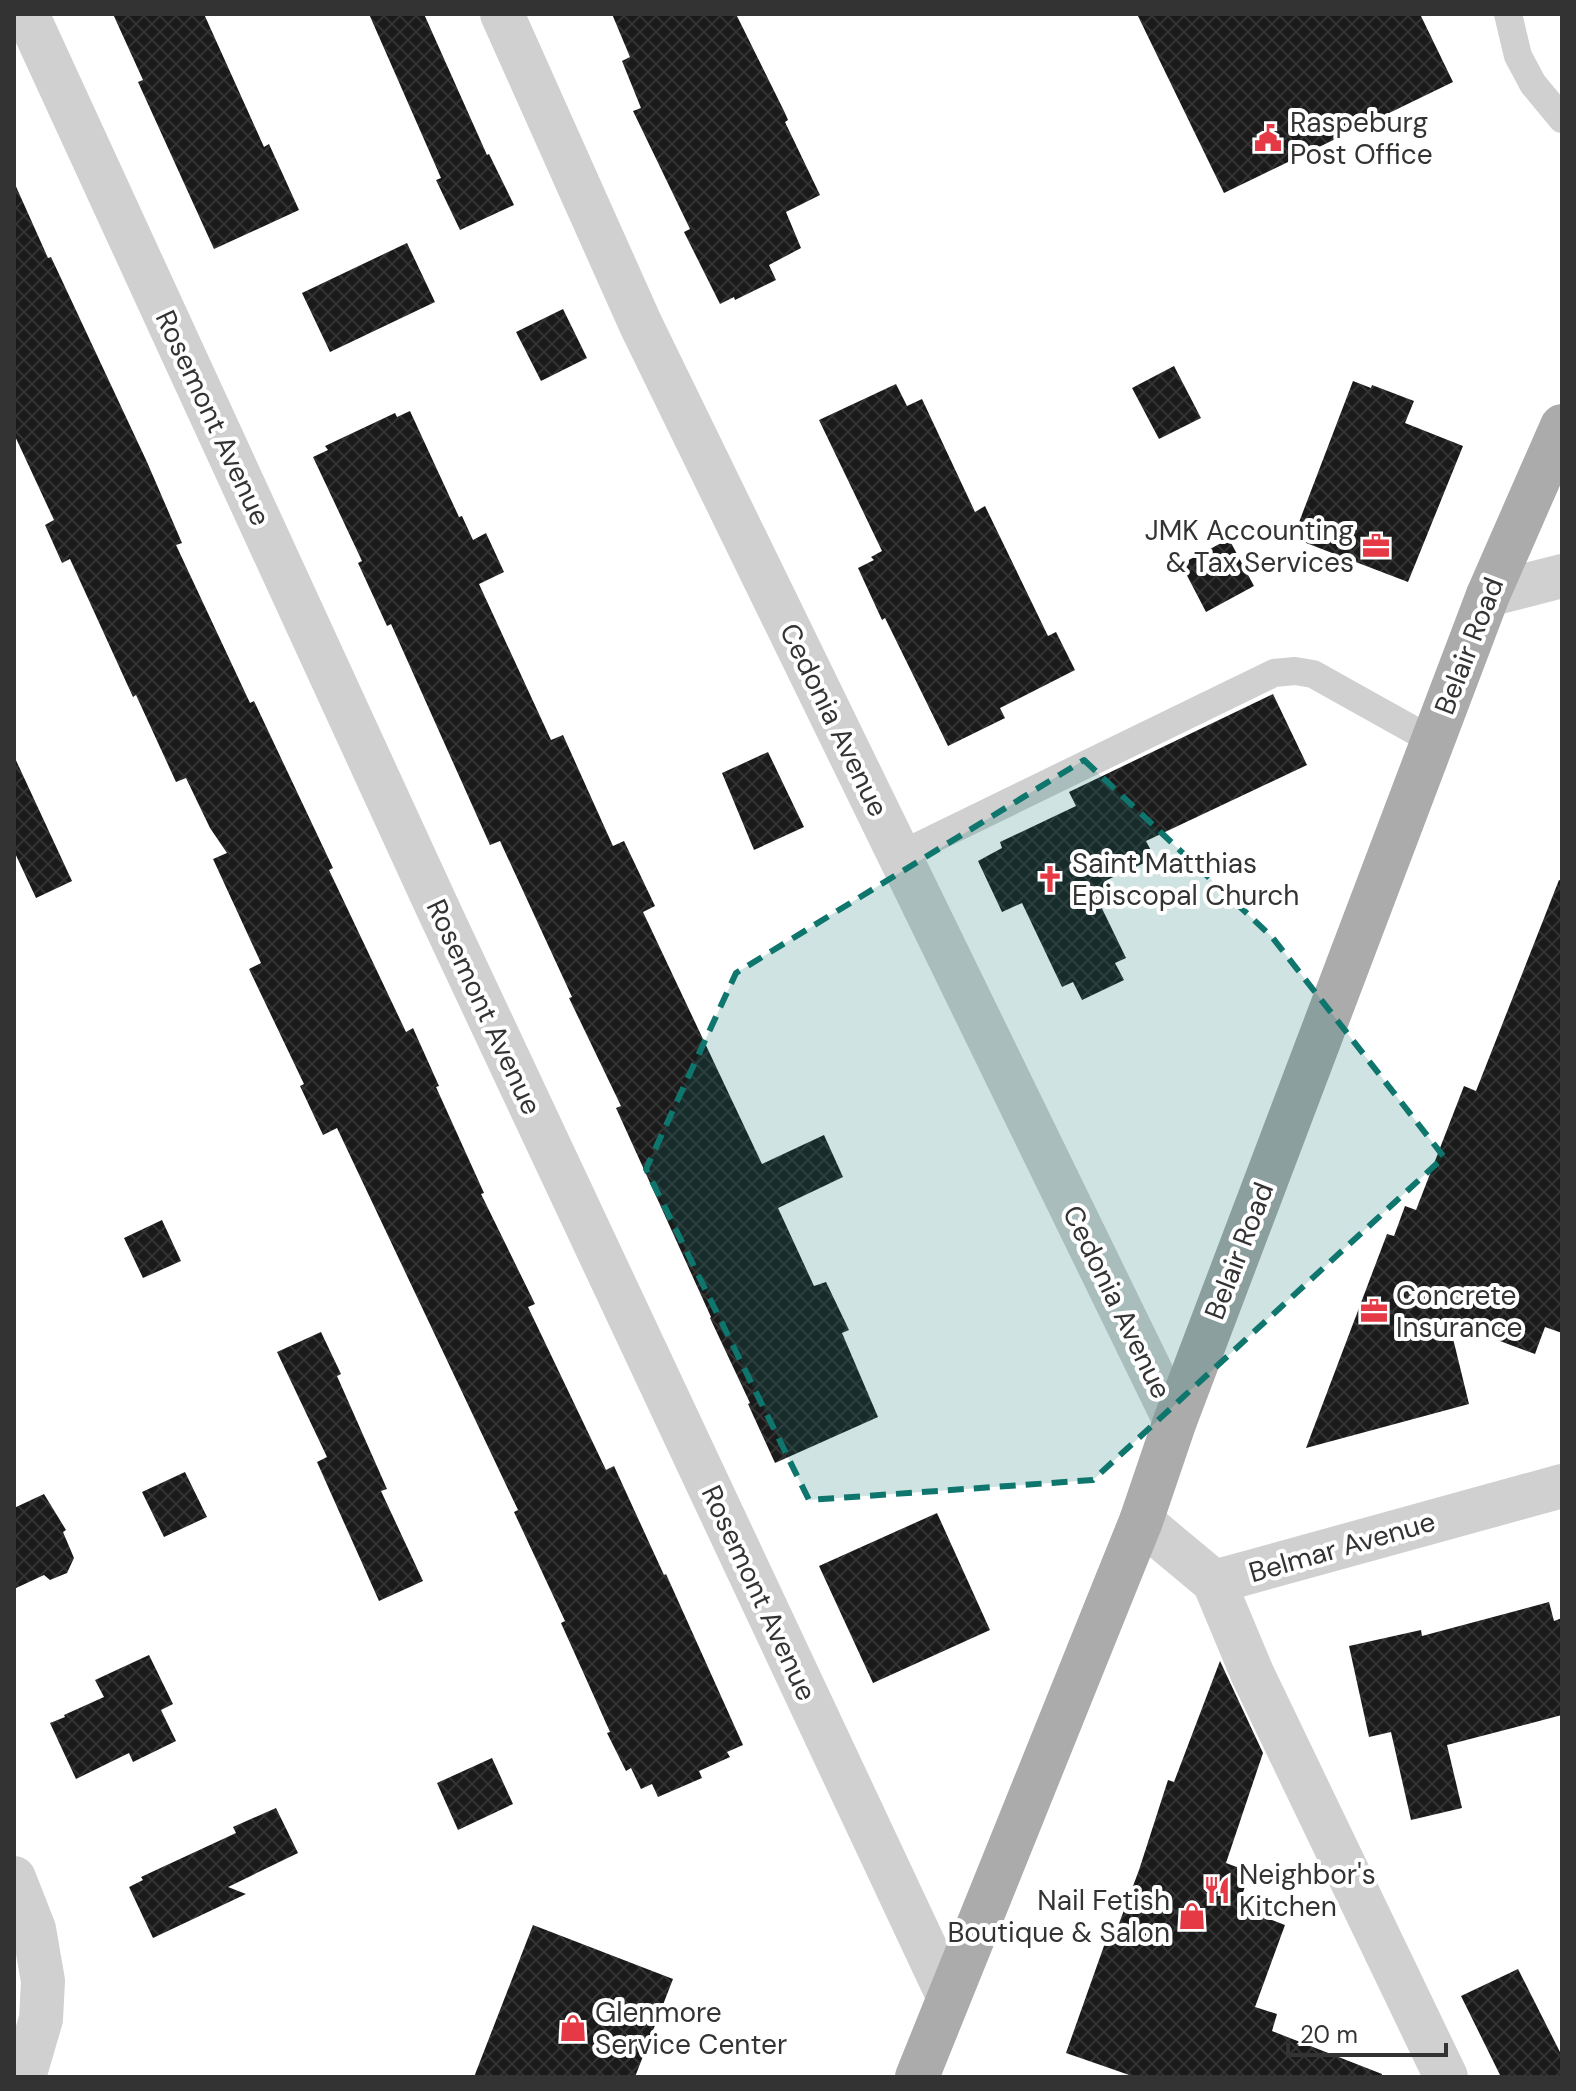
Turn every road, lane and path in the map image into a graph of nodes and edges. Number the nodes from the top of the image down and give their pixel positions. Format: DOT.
graph roads {
  1 [pos="27,14"];
  2 [pos="502,14"];
  3 [pos="1508,14"];
  4 [pos="1562,119"];
  5 [pos="1562,426"];
  6 [pos="1562,576"];
  7 [pos="1488,595"];
  8 [pos="1433,741"];
  9 [pos="900,855"];
  10 [pos="1175,1421"];
  11 [pos="1562,1486"];
  12 [pos="1141,1521"];
  13 [pos="1214,1582"];
  14 [pos="14,1878"];
  15 [pos="948,1996"];
  16 [pos="24,2077"];
  17 [pos="917,2077"];
  18 [pos="1446,2077"];
  1 -- 15 [label="street, Rosemont Avenue"];
  2 -- 9 [label="street, Cedonia Avenue"];
  3 -- 4 [label="lane"];
  5 -- 7 [label="main road, Belair Road"];
  6 -- 7 [label="street"];
  7 -- 8 [label="main road, Belair Road"];
  8 -- 9 [label="lane"];
  8 -- 10 [label="main road, Belair Road"];
  9 -- 10 [label="street, Cedonia Avenue"];
  10 -- 12 [label="main road, Belair Road"];
  11 -- 13 [label="street, Belmar Avenue"];
  12 -- 13 [label="street, Belmar Avenue"];
  12 -- 15 [label="main road, Belair Road"];
  13 -- 18 [label="street"];
  14 -- 16 [label="street"];
  15 -- 17 [label="main road, Belair Road"];
}
